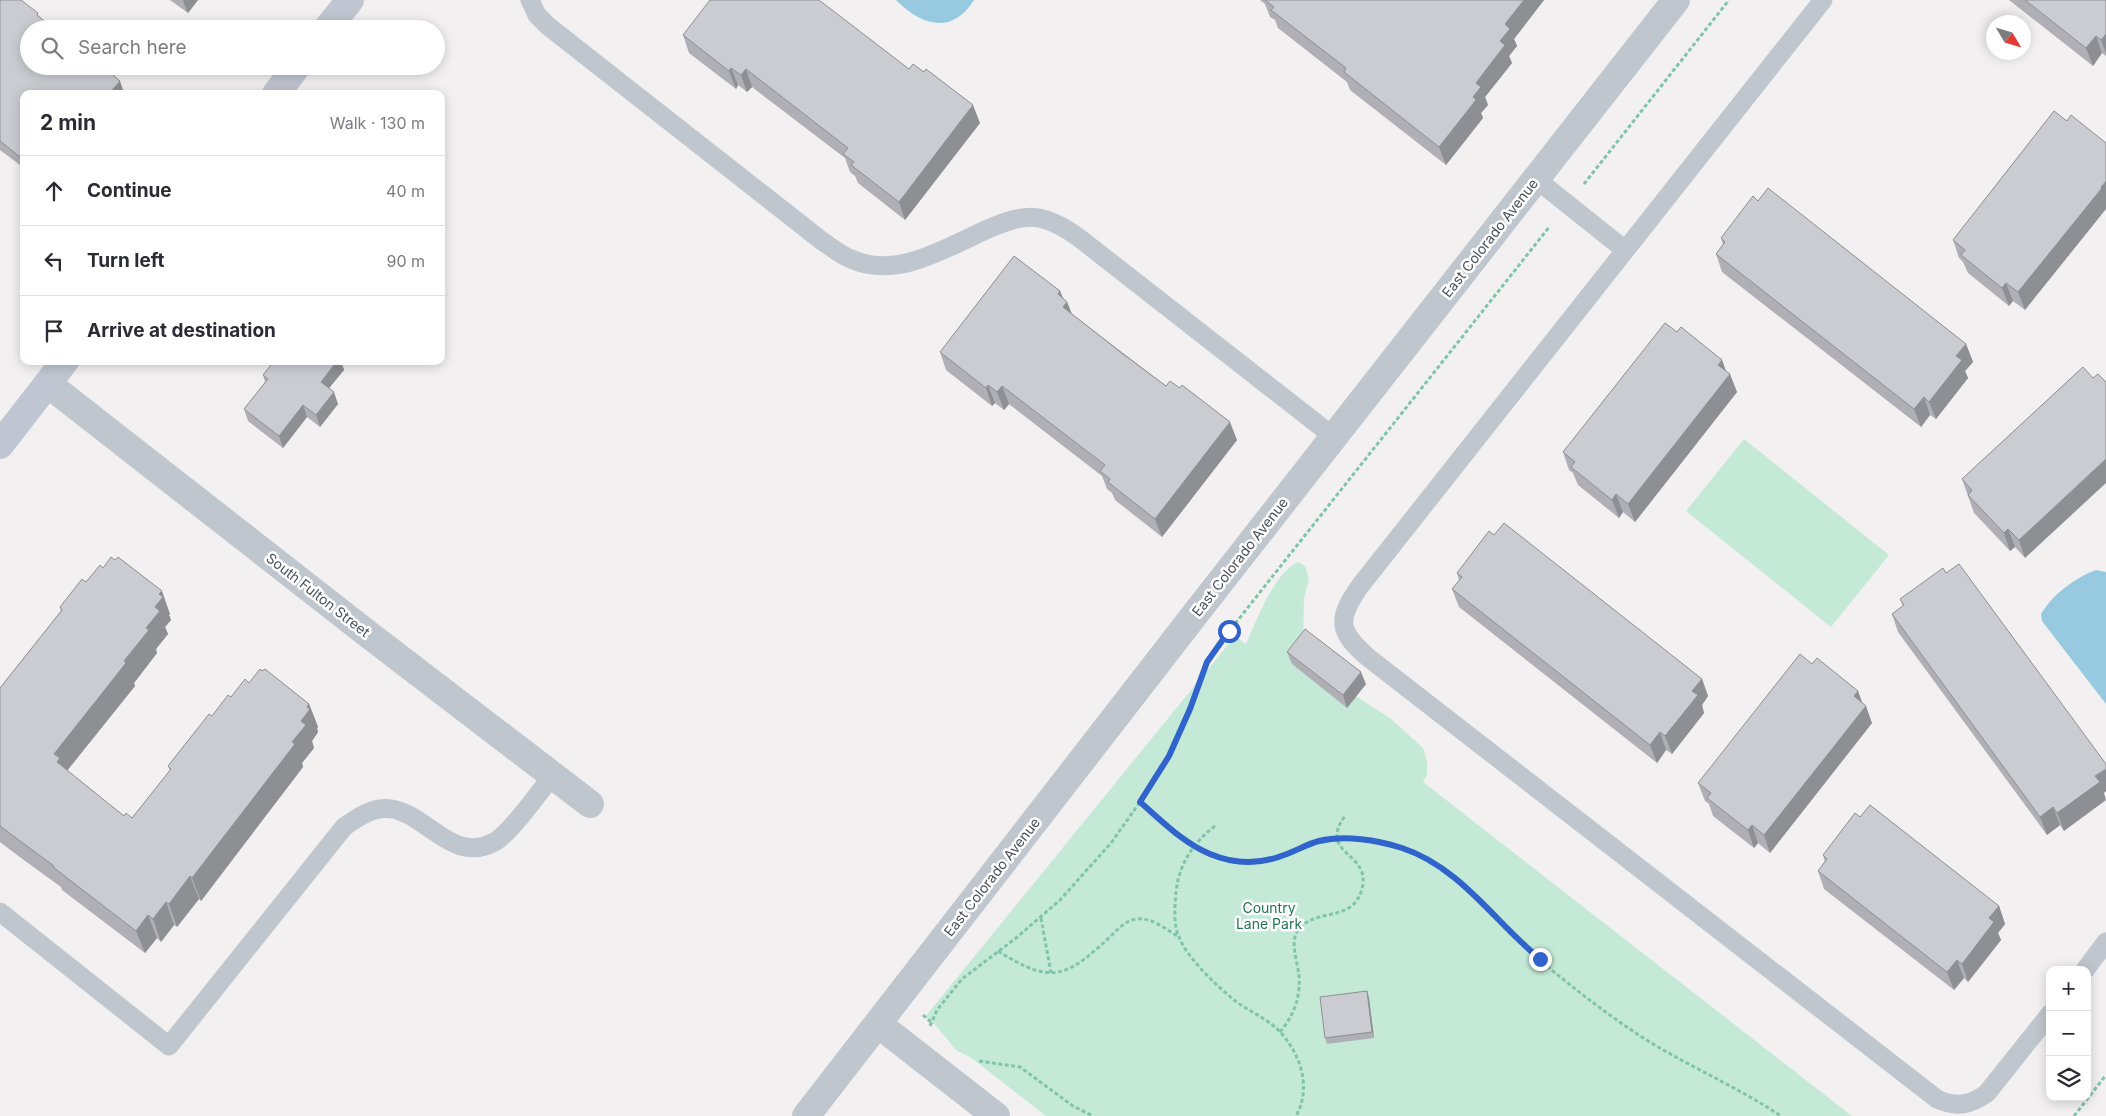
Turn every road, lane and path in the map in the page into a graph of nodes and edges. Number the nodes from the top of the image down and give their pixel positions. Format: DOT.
graph roads {
  1 [pos="350,0"];
  2 [pos="530,0"];
  3 [pos="1676,0"];
  4 [pos="1729,0"];
  5 [pos="1823,0"];
  6 [pos="334,20"];
  7 [pos="291,75"];
  8 [pos="279,90"];
  9 [pos="1536,179"];
  10 [pos="1567,204"];
  11 [pos="1625,250"];
  12 [pos="62,365"];
  13 [pos="48,384"];
  14 [pos="1334,437"];
  15 [pos="0,444"];
  16 [pos="553,775"];
  17 [pos="1140,802"];
  18 [pos="590,804"];
  19 [pos="1345,816"];
  20 [pos="1215,826"];
  21 [pos="1337,839"];
  22 [pos="1193,846"];
  23 [pos="0,912"];
  24 [pos="1040,918"];
  25 [pos="1179,938"];
  26 [pos="2106,942"];
  27 [pos="998,951"];
  28 [pos="2088,966"];
  29 [pos="1051,973"];
  30 [pos="2046,1019"];
  31 [pos="878,1024"];
  32 [pos="937,1028"];
  33 [pos="1280,1032"];
  34 [pos="973,1060"];
  35 [pos="2106,1075"];
  36 [pos="806,1116"];
  37 [pos="996,1116"];
  38 [pos="1093,1116"];
  39 [pos="1296,1116"];
  40 [pos="1781,1116"];
  41 [pos="2074,1116"];
  1 -- 6 [label="street"];
  2 -- 14 [label="lane"];
  3 -- 9 [label="street, East Colorado Avenue"];
  4 -- 10 [label="path"];
  5 -- 11 [label="lane"];
  7 -- 8 [label="street"];
  9 -- 10 [label="lane"];
  9 -- 14 [label="street, East Colorado Avenue"];
  10 -- 11 [label="lane"];
  10 -- 17 [label="path"];
  11 -- 30 [label="lane"];
  12 -- 13 [label="street"];
  13 -- 15 [label="street"];
  13 -- 16 [label="street, South Fulton Street"];
  14 -- 31 [label="street, East Colorado Avenue"];
  16 -- 18 [label="street, South Fulton Street"];
  16 -- 23 [label="lane"];
  17 -- 22 [label="path"];
  17 -- 24 [label="path"];
  19 -- 21 [label="path"];
  20 -- 22 [label="path"];
  21 -- 22 [label="path"];
  21 -- 33 [label="path"];
  21 -- 40 [label="path"];
  22 -- 25 [label="path"];
  24 -- 27 [label="path"];
  24 -- 29 [label="path"];
  25 -- 29 [label="path"];
  25 -- 33 [label="path"];
  26 -- 28 [label="lane"];
  27 -- 29 [label="path"];
  27 -- 32 [label="path"];
  31 -- 36 [label="street, East Colorado Avenue"];
  31 -- 37 [label="street"];
  33 -- 39 [label="path"];
  34 -- 38 [label="path"];
  35 -- 41 [label="path"];
}
